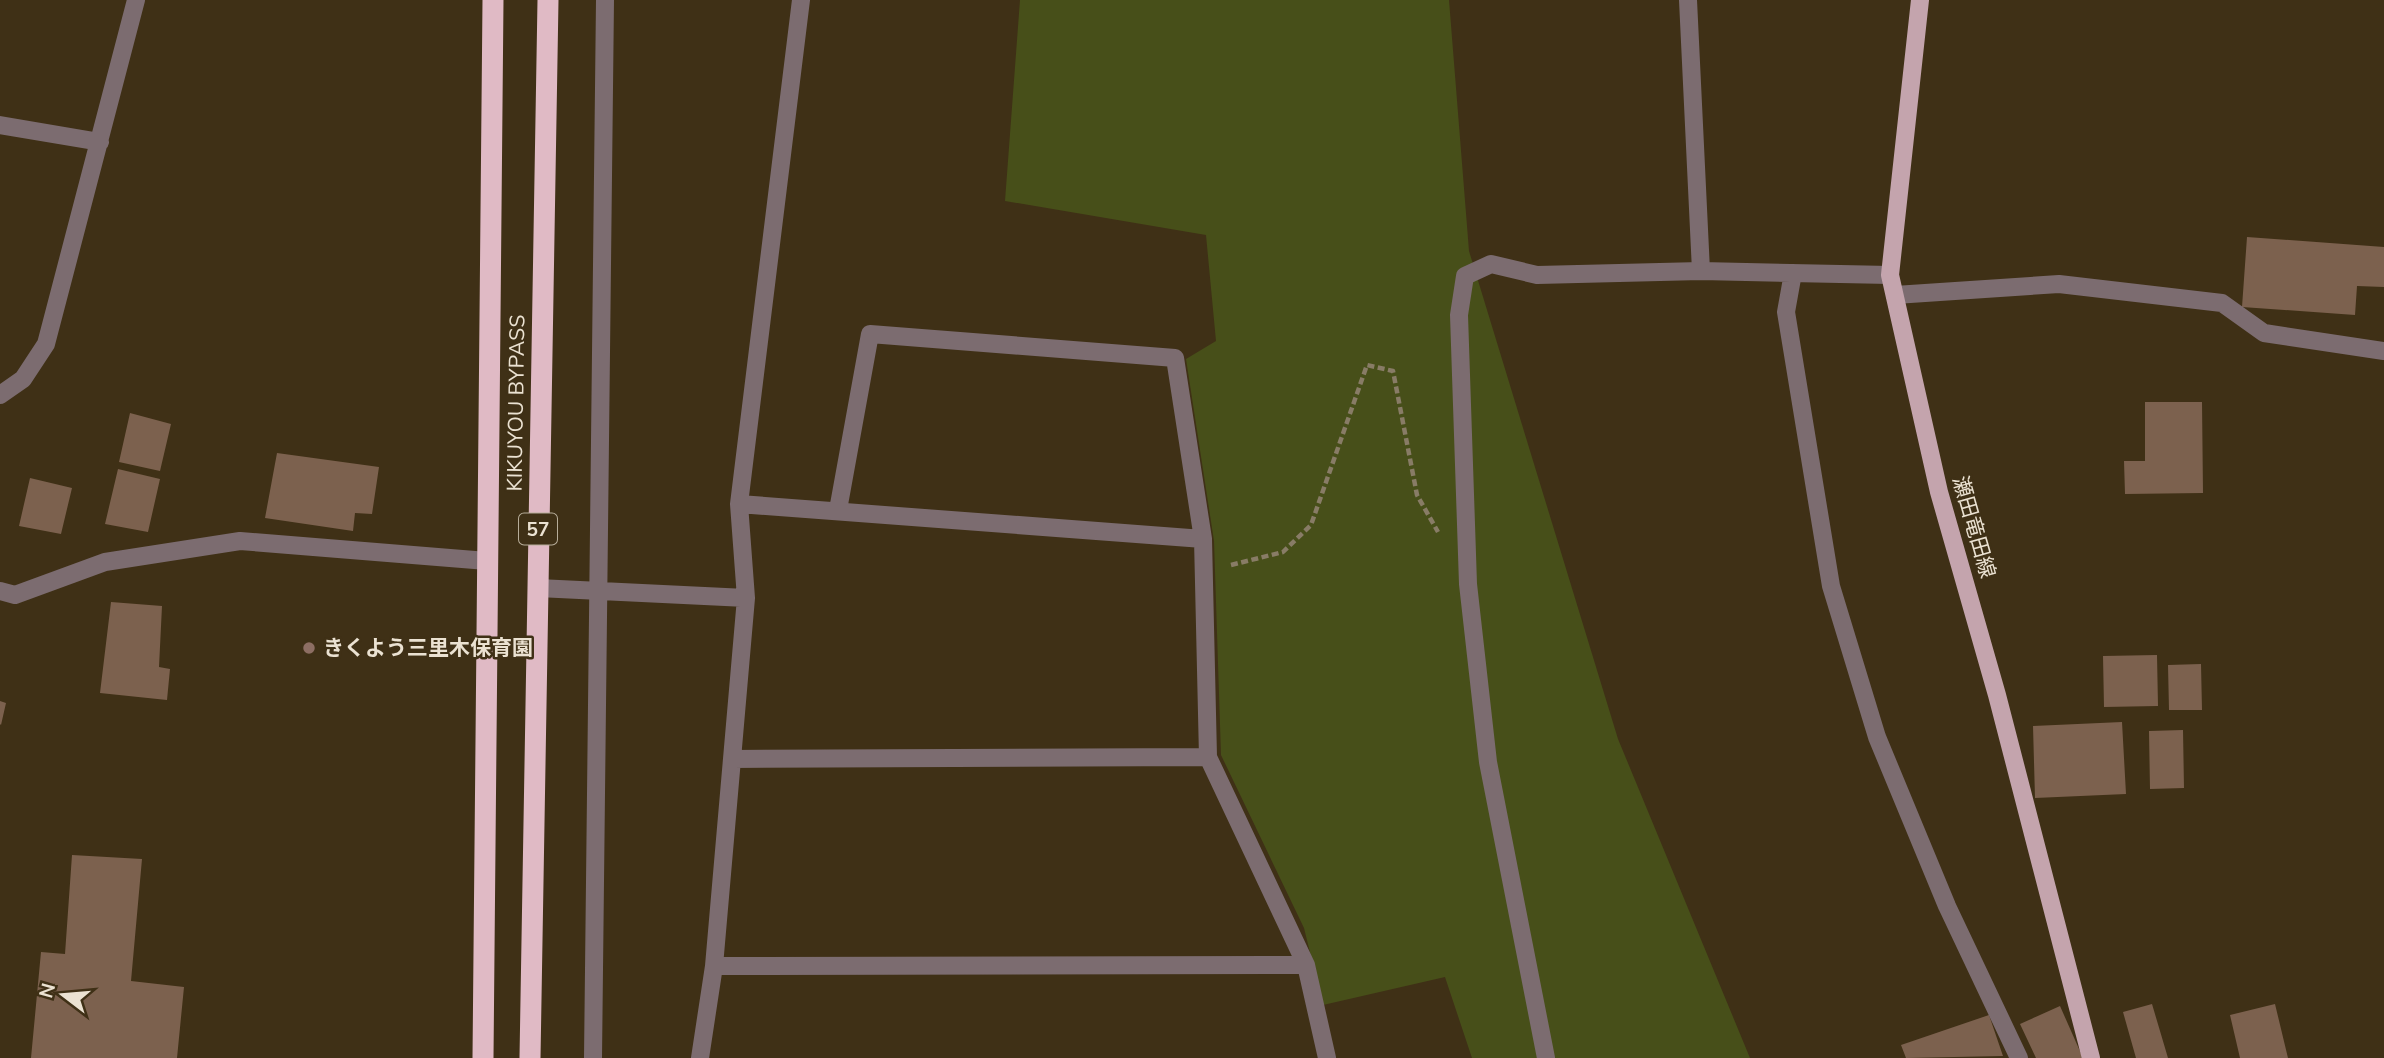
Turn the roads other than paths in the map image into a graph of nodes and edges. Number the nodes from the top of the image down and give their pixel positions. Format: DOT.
graph roads {
  1 [pos="136,0"];
  2 [pos="493,0"];
  3 [pos="548,0"];
  4 [pos="605,0"];
  5 [pos="801,0"];
  6 [pos="1688,0"];
  7 [pos="1920,0"];
  8 [pos="0,125"];
  9 [pos="100,142"];
  10 [pos="1701,271"];
  11 [pos="1793,273"];
  12 [pos="1890,275"];
  13 [pos="1895,295"];
  14 [pos="2384,351"];
  15 [pos="0,375"];
  16 [pos="23,379"];
  17 [pos="0,395"];
  18 [pos="739,504"];
  19 [pos="838,510"];
  20 [pos="1203,539"];
  21 [pos="487,561"];
  22 [pos="537,589"];
  23 [pos="0,591"];
  24 [pos="600,592"];
  25 [pos="746,598"];
  26 [pos="1208,757"];
  27 [pos="732,759"];
  28 [pos="1306,965"];
  29 [pos="714,966"];
  30 [pos="482,1058"];
  31 [pos="530,1058"];
  32 [pos="593,1058"];
  33 [pos="700,1058"];
  34 [pos="1327,1058"];
  35 [pos="1546,1058"];
  36 [pos="2019,1058"];
  37 [pos="2091,1058"];
  1 -- 9 [label="street"];
  2 -- 21 [label="highway, KIKUYOU BYPASS / 57"];
  3 -- 22 [label="highway, KIKUYOU BYPASS / 57"];
  4 -- 24 [label="street"];
  5 -- 18 [label="street"];
  6 -- 10 [label="street"];
  7 -- 12 [label="main road, 瀬田竜田線"];
  8 -- 9 [label="street"];
  9 -- 16 [label="street"];
  10 -- 11 [label="street"];
  10 -- 35 [label="street"];
  11 -- 12 [label="street"];
  11 -- 36 [label="street"];
  12 -- 13 [label="main road, 瀬田竜田線"];
  13 -- 14 [label="street"];
  13 -- 37 [label="main road, 瀬田竜田線"];
  15 -- 16 [label="street"];
  16 -- 17 [label="street"];
  18 -- 19 [label="street"];
  18 -- 25 [label="street"];
  19 -- 20 [label="street"];
  19 -- 20 [label="street"];
  20 -- 26 [label="street"];
  21 -- 23 [label="street"];
  21 -- 30 [label="highway, KIKUYOU BYPASS / 57"];
  22 -- 24 [label="street"];
  22 -- 31 [label="highway, KIKUYOU BYPASS / 57"];
  24 -- 25 [label="street"];
  24 -- 32 [label="street"];
  25 -- 27 [label="street"];
  26 -- 27 [label="street"];
  26 -- 28 [label="street"];
  27 -- 29 [label="street"];
  28 -- 29 [label="street"];
  28 -- 34 [label="street"];
  29 -- 33 [label="street"];
}
